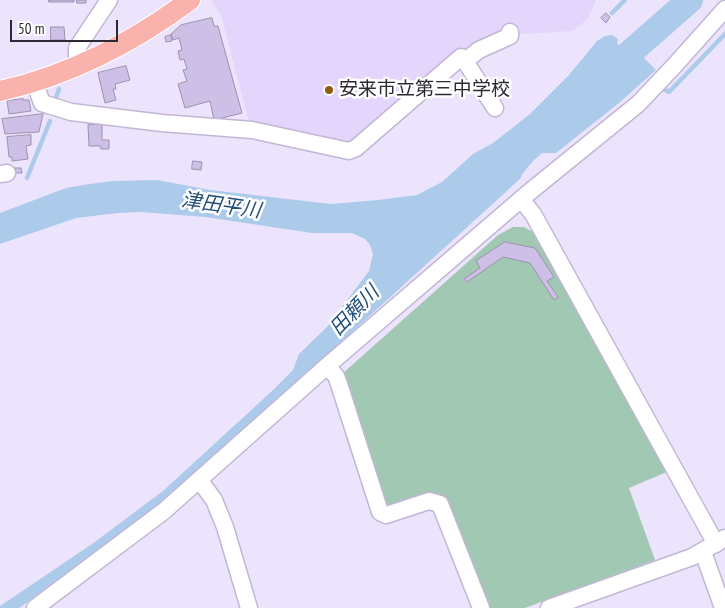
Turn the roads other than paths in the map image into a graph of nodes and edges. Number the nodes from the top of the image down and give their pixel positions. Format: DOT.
graph roads {
  1 [pos="109,0"];
  2 [pos="190,0"];
  3 [pos="725,9"];
  4 [pos="510,32"];
  5 [pos="465,60"];
  6 [pos="78,66"];
  7 [pos="34,81"];
  8 [pos="0,92"];
  9 [pos="494,108"];
  10 [pos="521,199"];
  11 [pos="327,366"];
  12 [pos="200,481"];
  13 [pos="715,544"];
  14 [pos="35,608"];
  15 [pos="249,608"];
  16 [pos="481,608"];
  17 [pos="550,608"];
  18 [pos="723,608"];
  1 -- 6 [label="street"];
  2 -- 6 [label="main road"];
  3 -- 10 [label="street"];
  4 -- 5 [label="street"];
  5 -- 7 [label="street"];
  5 -- 9 [label="street"];
  6 -- 7 [label="main road"];
  7 -- 8 [label="main road"];
  10 -- 11 [label="street"];
  10 -- 13 [label="street"];
  11 -- 12 [label="street"];
  11 -- 16 [label="street"];
  12 -- 14 [label="street"];
  12 -- 15 [label="street"];
  13 -- 17 [label="street"];
  13 -- 18 [label="street"];
}
